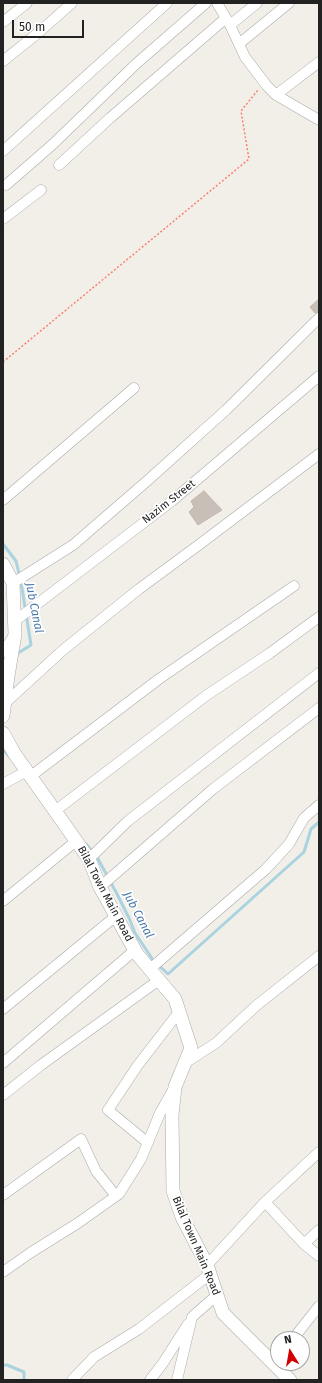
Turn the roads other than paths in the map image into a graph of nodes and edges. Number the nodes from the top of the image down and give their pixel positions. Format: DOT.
graph roads {
  1 [pos="27,3"];
  2 [pos="72,3"];
  3 [pos="167,3"];
  4 [pos="206,3"];
  5 [pos="217,3"];
  6 [pos="257,3"];
  7 [pos="289,3"];
  8 [pos="3,22"];
  9 [pos="228,22"];
  10 [pos="239,44"];
  11 [pos="3,61"];
  12 [pos="319,62"];
  13 [pos="276,95"];
  14 [pos="319,120"];
  15 [pos="3,151"];
  16 [pos="59,165"];
  17 [pos="6,185"];
  18 [pos="41,190"];
  19 [pos="3,219"];
  20 [pos="319,318"];
  21 [pos="319,376"];
  22 [pos="134,388"];
  23 [pos="319,454"];
  24 [pos="3,500"];
  25 [pos="4,569"];
  26 [pos="13,583"];
  27 [pos="294,586"];
  28 [pos="319,617"];
  29 [pos="15,621"];
  30 [pos="15,634"];
  31 [pos="3,652"];
  32 [pos="319,673"];
  33 [pos="4,703"];
  34 [pos="319,708"];
  35 [pos="3,716"];
  36 [pos="3,733"];
  37 [pos="8,751"];
  38 [pos="29,774"];
  39 [pos="3,784"];
  40 [pos="319,806"];
  41 [pos="55,811"];
  42 [pos="76,841"];
  43 [pos="89,859"];
  44 [pos="100,888"];
  45 [pos="3,901"];
  46 [pos="116,916"];
  47 [pos="135,950"];
  48 [pos="319,956"];
  49 [pos="150,969"];
  50 [pos="159,980"];
  51 [pos="3,1009"];
  52 [pos="179,1012"];
  53 [pos="3,1063"];
  54 [pos="185,1063"];
  55 [pos="174,1087"];
  56 [pos="5,1091"];
  57 [pos="148,1143"];
  58 [pos="319,1152"];
  59 [pos="3,1195"];
  60 [pos="116,1196"];
  61 [pos="265,1202"];
  62 [pos="319,1230"];
  63 [pos="304,1244"];
  64 [pos="319,1256"];
  65 [pos="208,1270"];
  66 [pos="3,1272"];
  67 [pos="217,1296"];
  68 [pos="319,1306"];
  69 [pos="192,1317"];
  70 [pos="299,1331"];
  71 [pos="270,1356"];
  72 [pos="283,1371"];
  73 [pos="72,1380"];
  74 [pos="150,1380"];
  75 [pos="176,1380"];
  76 [pos="290,1380"];
  1 -- 8 [label="street"];
  2 -- 11 [label="street"];
  3 -- 15 [label="street"];
  4 -- 17 [label="street"];
  5 -- 9 [label="street"];
  6 -- 9 [label="street"];
  7 -- 10 [label="street"];
  9 -- 10 [label="street"];
  9 -- 16 [label="street"];
  10 -- 13 [label="street"];
  12 -- 13 [label="street"];
  13 -- 14 [label="street"];
  18 -- 19 [label="street"];
  20 -- 26 [label="street"];
  21 -- 29 [label="street, Nazim Street"];
  22 -- 24 [label="street"];
  23 -- 33 [label="street"];
  25 -- 26 [label="street"];
  26 -- 29 [label="street"];
  27 -- 38 [label="street"];
  28 -- 41 [label="street"];
  29 -- 30 [label="street"];
  30 -- 31 [label="street"];
  30 -- 33 [label="street"];
  32 -- 43 [label="street"];
  33 -- 35 [label="street"];
  34 -- 44 [label="street"];
  36 -- 37 [label="street, Bilal Town Main Road"];
  37 -- 38 [label="street, Bilal Town Main Road"];
  38 -- 39 [label="street"];
  38 -- 41 [label="street, Bilal Town Main Road"];
  40 -- 49 [label="street"];
  41 -- 42 [label="street, Bilal Town Main Road"];
  42 -- 43 [label="street, Bilal Town Main Road"];
  42 -- 45 [label="street"];
  43 -- 44 [label="street, Bilal Town Main Road"];
  44 -- 46 [label="street, Bilal Town Main Road"];
  46 -- 47 [label="street, Bilal Town Main Road"];
  46 -- 51 [label="street"];
  47 -- 49 [label="street, Bilal Town Main Road"];
  47 -- 53 [label="street"];
  48 -- 54 [label="street"];
  49 -- 50 [label="street, Bilal Town Main Road"];
  50 -- 52 [label="street, Bilal Town Main Road"];
  50 -- 56 [label="street"];
  52 -- 54 [label="street, Bilal Town Main Road"];
  52 -- 57 [label="street"];
  54 -- 55 [label="street, Bilal Town Main Road"];
  55 -- 57 [label="street"];
  55 -- 65 [label="street, Bilal Town Main Road"];
  57 -- 60 [label="street"];
  58 -- 61 [label="street"];
  59 -- 60 [label="street"];
  60 -- 66 [label="street"];
  61 -- 63 [label="street"];
  61 -- 65 [label="street"];
  62 -- 63 [label="street"];
  63 -- 64 [label="street"];
  65 -- 67 [label="street, Bilal Town Main Road"];
  65 -- 73 [label="street"];
  67 -- 69 [label="street"];
  67 -- 71 [label="street, Bilal Town Main Road"];
  68 -- 70 [label="street"];
  69 -- 74 [label="street"];
  69 -- 75 [label="street"];
  72 -- 76 [label="street, Bilal Town Main Road"];
}
